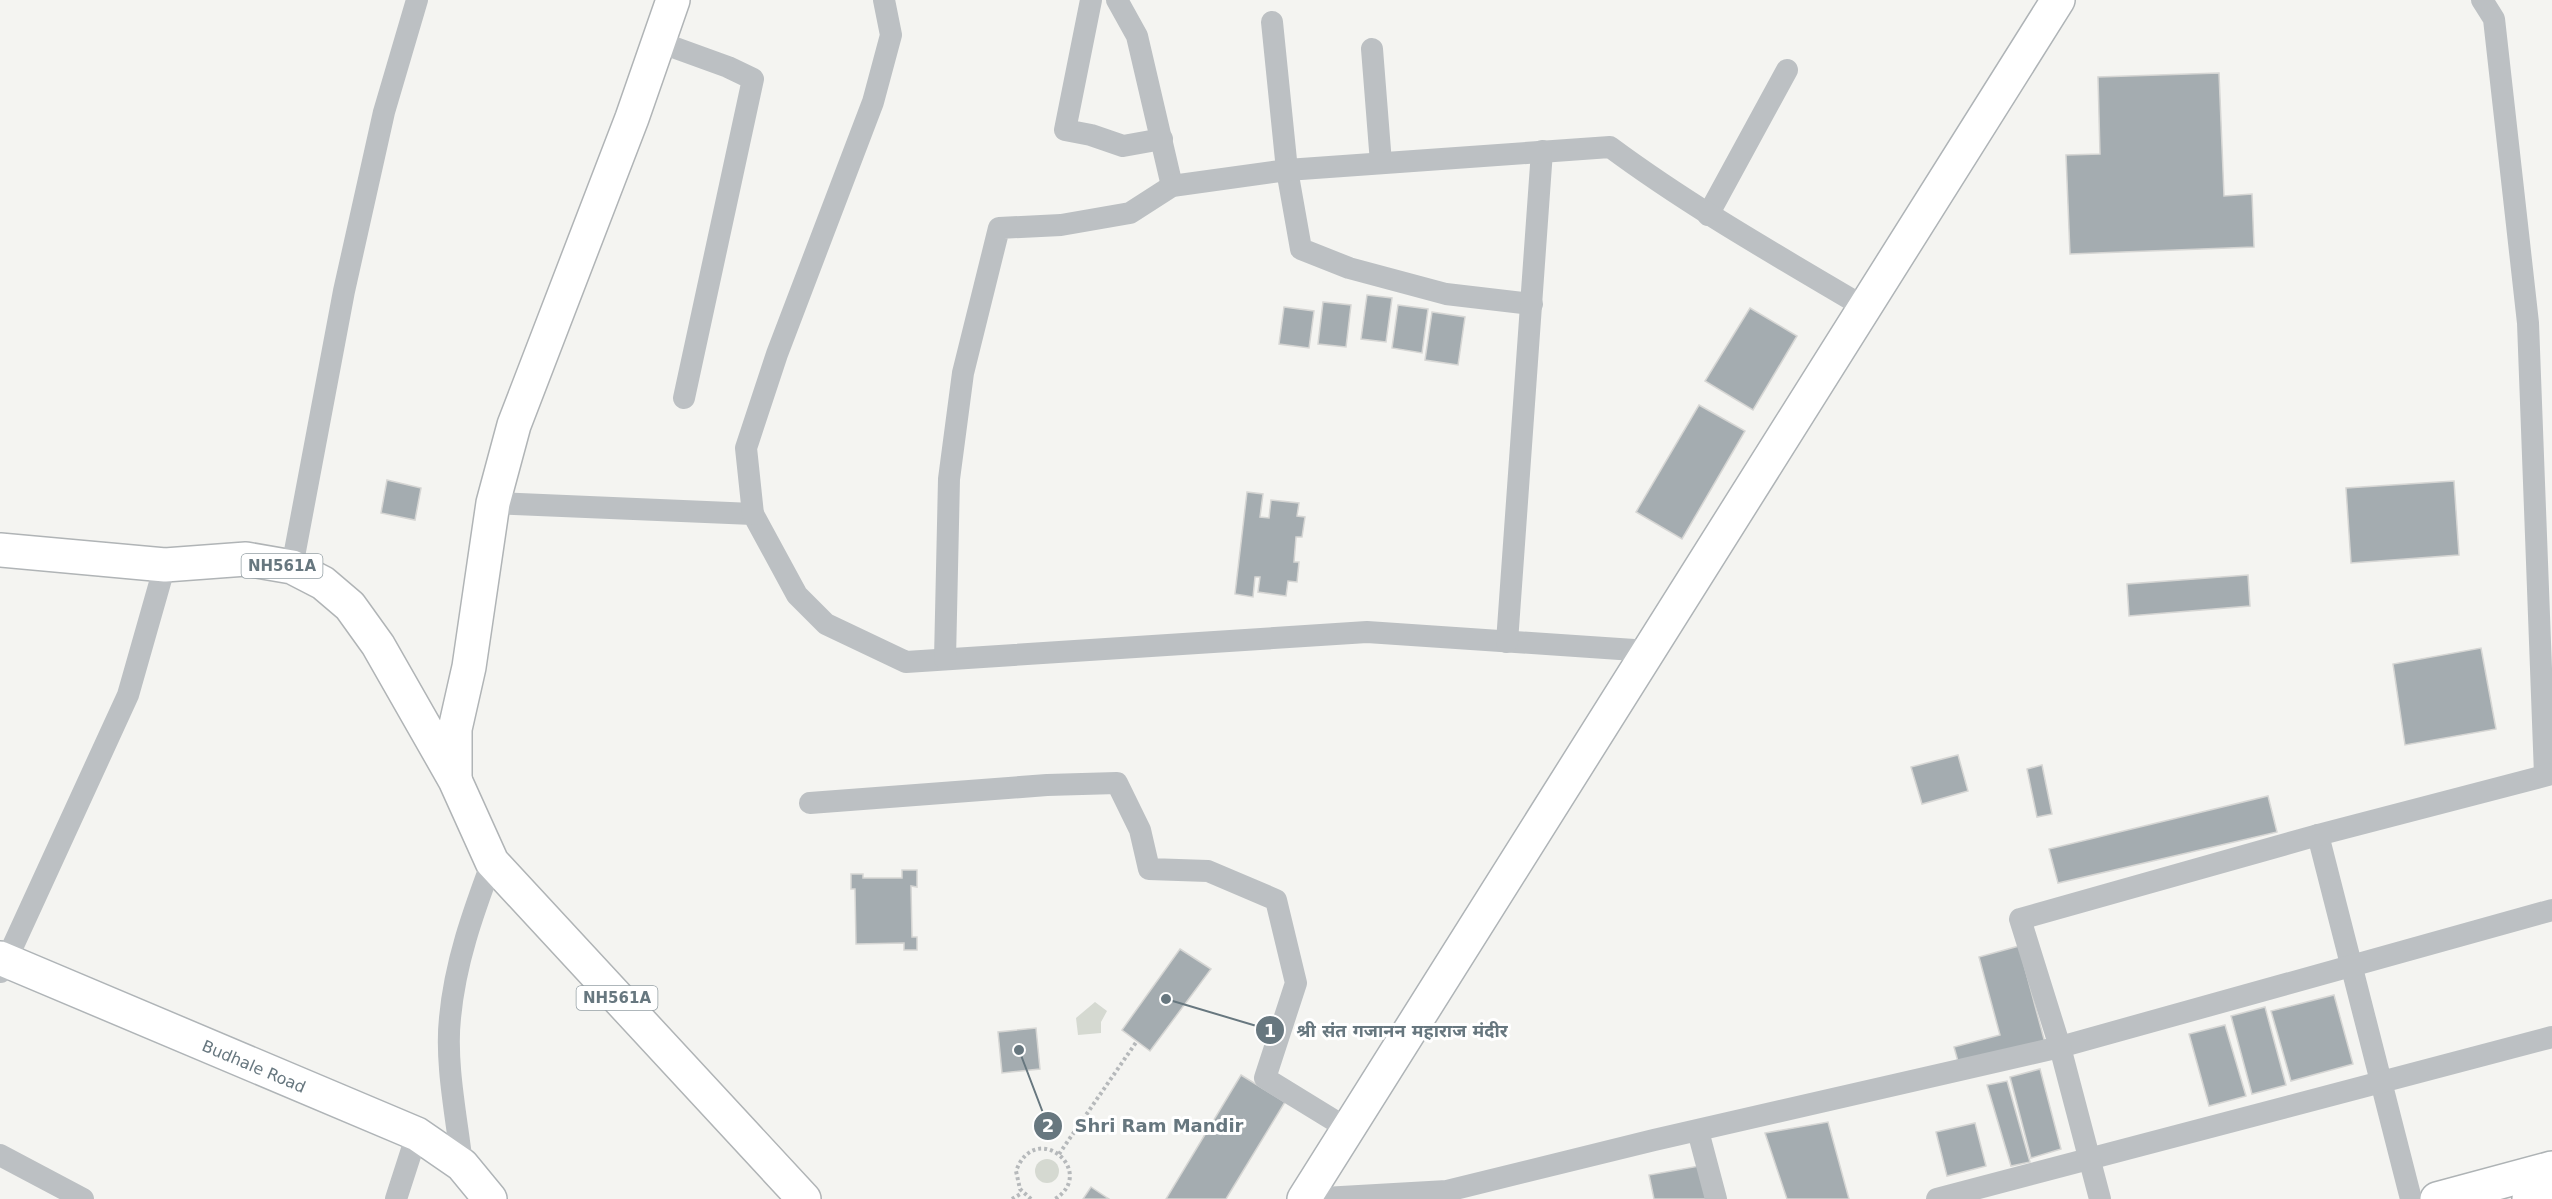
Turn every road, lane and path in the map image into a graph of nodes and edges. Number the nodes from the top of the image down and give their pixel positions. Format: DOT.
graph roads {
  1 [pos="417,0"];
  2 [pos="673,0"];
  3 [pos="884,0"];
  4 [pos="1091,0"];
  5 [pos="1117,0"];
  6 [pos="2058,0"];
  7 [pos="2482,0"];
  8 [pos="1272,22"];
  9 [pos="659,42"];
  10 [pos="1372,49"];
  11 [pos="1787,70"];
  12 [pos="1162,139"];
  13 [pos="1542,151"];
  14 [pos="1382,163"];
  15 [pos="1287,170"];
  16 [pos="1172,186"];
  17 [pos="1708,215"];
  18 [pos="1532,304"];
  19 [pos="1864,307"];
  20 [pos="684,398"];
  21 [pos="493,503"];
  22 [pos="753,514"];
  23 [pos="0,550"];
  24 [pos="165,565"];
  25 [pos="292,567"];
  26 [pos="1507,642"];
  27 [pos="1649,651"];
  28 [pos="945,659"];
  29 [pos="2549,774"];
  30 [pos="454,780"];
  31 [pos="810,803"];
  32 [pos="2318,835"];
  33 [pos="492,862"];
  34 [pos="2552,910"];
  35 [pos="2,965"];
  36 [pos="2353,965"];
  37 [pos="2552,1037"];
  38 [pos="1137,1041"];
  39 [pos="2060,1047"];
  40 [pos="2382,1083"];
  41 [pos="1348,1129"];
  42 [pos="1698,1131"];
  43 [pos="417,1134"];
  44 [pos="1059,1154"];
  45 [pos="0,1155"];
  46 [pos="2090,1159"];
  47 [pos="462,1165"];
  48 [pos="2552,1168"];
  49 [pos="1022,1192"];
  50 [pos="2552,1193"];
  51 [pos="1448,1195"];
  52 [pos="83,1199"];
  53 [pos="396,1199"];
  54 [pos="490,1199"];
  55 [pos="804,1199"];
  56 [pos="1012,1199"];
  57 [pos="1029,1199"];
  58 [pos="1055,1199"];
  59 [pos="1305,1199"];
  60 [pos="1716,1199"];
  61 [pos="1937,1199"];
  62 [pos="2100,1199"];
  63 [pos="2411,1199"];
  64 [pos="2437,1199"];
  65 [pos="2529,1199"];
  1 -- 25 [label="street"];
  2 -- 9 [label="main road"];
  3 -- 22 [label="street"];
  4 -- 12 [label="street"];
  5 -- 12 [label="street"];
  6 -- 19 [label="main road"];
  7 -- 29 [label="street"];
  8 -- 15 [label="street"];
  9 -- 20 [label="street"];
  9 -- 21 [label="main road"];
  10 -- 14 [label="street"];
  11 -- 17 [label="street"];
  12 -- 16 [label="street"];
  13 -- 14 [label="street"];
  13 -- 17 [label="street"];
  13 -- 18 [label="street"];
  14 -- 15 [label="street"];
  15 -- 16 [label="street"];
  15 -- 18 [label="street"];
  16 -- 28 [label="street"];
  17 -- 19 [label="street"];
  18 -- 26 [label="street"];
  19 -- 27 [label="main road"];
  21 -- 22 [label="street"];
  21 -- 30 [label="main road"];
  22 -- 28 [label="street"];
  23 -- 24 [label="main road, NH561A"];
  24 -- 25 [label="main road, NH561A"];
  24 -- 35 [label="street"];
  25 -- 30 [label="main road, NH561A"];
  26 -- 27 [label="street"];
  26 -- 28 [label="street"];
  27 -- 41 [label="main road"];
  29 -- 32 [label="street"];
  30 -- 33 [label="main road, NH561A"];
  31 -- 41 [label="street"];
  32 -- 36 [label="street"];
  32 -- 39 [label="street"];
  33 -- 47 [label="street"];
  33 -- 55 [label="main road, NH561A"];
  34 -- 36 [label="street"];
  35 -- 43 [label="main road, Budhale Road"];
  36 -- 39 [label="street"];
  36 -- 40 [label="street"];
  37 -- 40 [label="street"];
  38 -- 44 [label="path"];
  39 -- 42 [label="street"];
  39 -- 46 [label="street"];
  40 -- 46 [label="street"];
  40 -- 63 [label="street"];
  41 -- 59 [label="main road"];
  42 -- 51 [label="street"];
  42 -- 60 [label="street"];
  43 -- 47 [label="main road, Budhale Road"];
  43 -- 53 [label="street"];
  44 -- 49 [label="path"];
  44 -- 58 [label="path"];
  45 -- 52 [label="street"];
  46 -- 61 [label="street"];
  46 -- 62 [label="street"];
  47 -- 54 [label="main road, Budhale Road"];
  48 -- 64 [label="main road"];
  49 -- 56 [label="path"];
  49 -- 57 [label="path"];
  50 -- 65 [label="main road"];
  51 -- 59 [label="street"];
}
